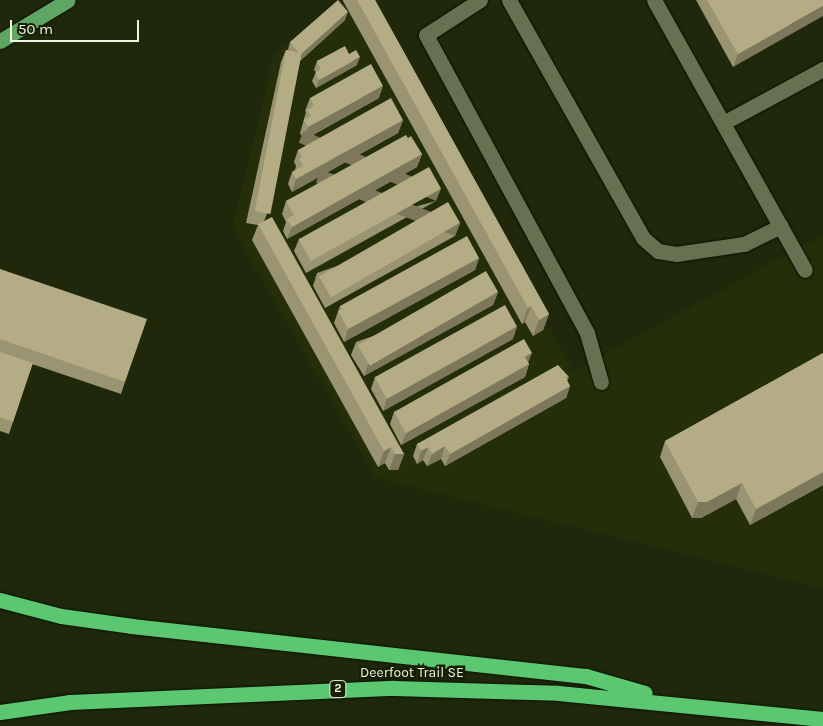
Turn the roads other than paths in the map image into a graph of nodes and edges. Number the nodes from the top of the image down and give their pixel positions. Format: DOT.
graph roads {
  1 [pos="68,0"];
  2 [pos="480,0"];
  3 [pos="510,0"];
  4 [pos="654,0"];
  5 [pos="0,41"];
  6 [pos="823,70"];
  7 [pos="723,123"];
  8 [pos="781,226"];
  9 [pos="805,270"];
  10 [pos="601,382"];
  11 [pos="0,600"];
  12 [pos="678,702"];
  13 [pos="0,712"];
  14 [pos="823,719"];
  1 -- 5 [label="main road"];
  2 -- 10 [label="lane"];
  3 -- 8 [label="lane"];
  4 -- 7 [label="lane"];
  6 -- 7 [label="lane"];
  7 -- 8 [label="lane"];
  8 -- 9 [label="lane"];
  11 -- 12 [label="highway"];
  12 -- 13 [label="highway, Deerfoot Trail SE / 2"];
  12 -- 14 [label="highway, Deerfoot Trail SE / 2"];
}
